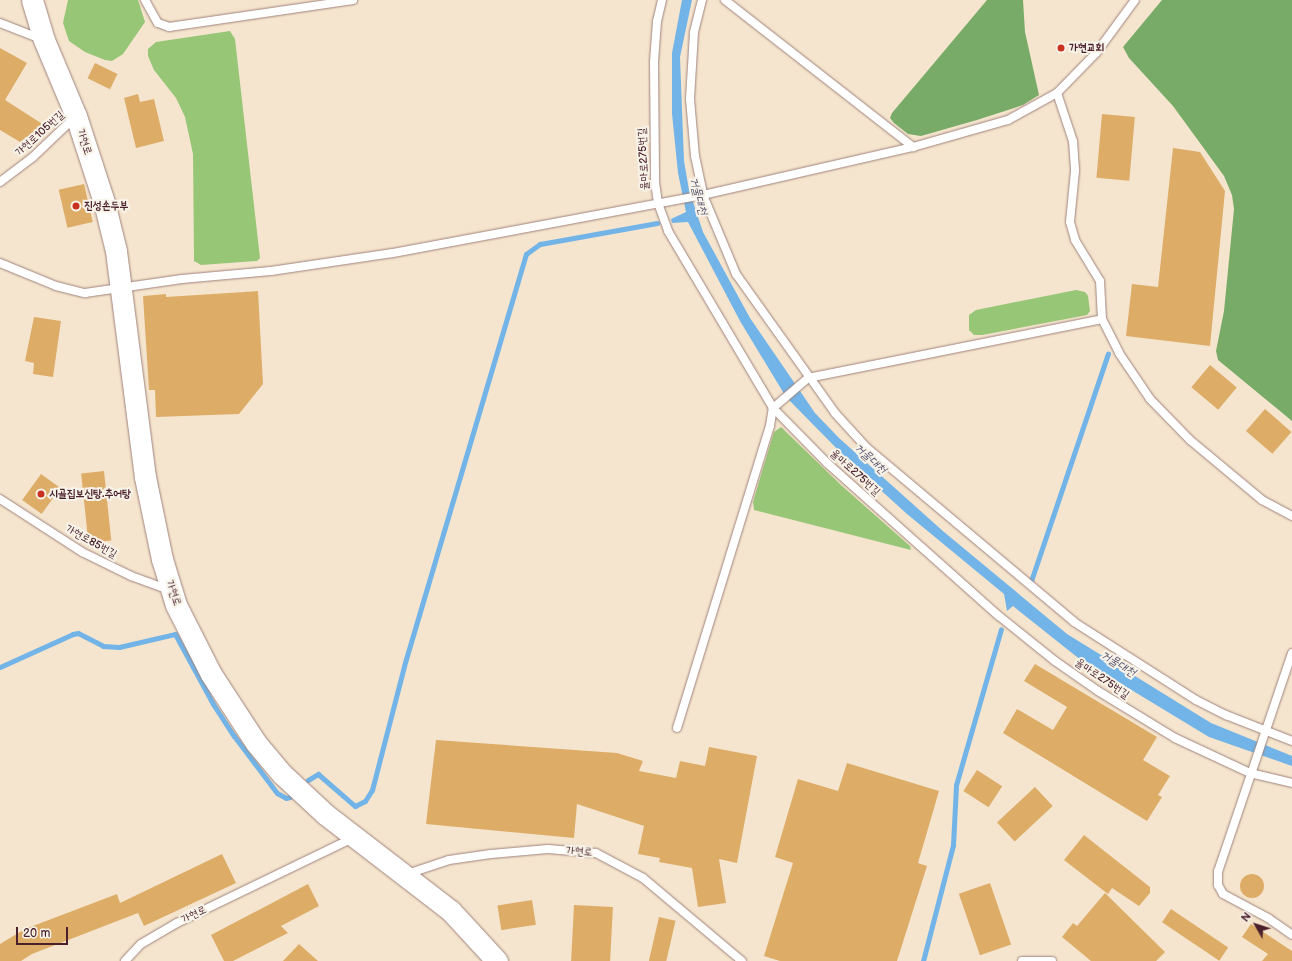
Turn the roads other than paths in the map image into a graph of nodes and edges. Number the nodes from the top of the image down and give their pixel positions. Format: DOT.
graph roads {
  1 [pos="32,0"];
  2 [pos="145,0"];
  3 [pos="353,0"];
  4 [pos="662,0"];
  5 [pos="702,0"];
  6 [pos="725,0"];
  7 [pos="1136,0"];
  8 [pos="0,23"];
  9 [pos="44,40"];
  10 [pos="1057,93"];
  11 [pos="76,116"];
  12 [pos="913,146"];
  13 [pos="0,182"];
  14 [pos="703,195"];
  15 [pos="658,203"];
  16 [pos="0,263"];
  17 [pos="121,288"];
  18 [pos="1102,319"];
  19 [pos="808,378"];
  20 [pos="773,408"];
  21 [pos="1,501"];
  22 [pos="1292,516"];
  23 [pos="172,591"];
  24 [pos="1292,653"];
  25 [pos="677,728"];
  26 [pos="1265,730"];
  27 [pos="1292,741"];
  28 [pos="1250,773"];
  29 [pos="1292,783"];
  30 [pos="356,836"];
  31 [pos="406,874"];
  32 [pos="1292,935"];
  33 [pos="124,961"];
  34 [pos="497,961"];
  35 [pos="742,961"];
  36 [pos="1022,961"];
  37 [pos="1052,961"];
  1 -- 9 [label="street, 가현로"];
  2 -- 3 [label="lane"];
  4 -- 15 [label="lane, 율마로275번길"];
  5 -- 14 [label="lane"];
  6 -- 12 [label="lane"];
  7 -- 10 [label="lane"];
  8 -- 9 [label="lane"];
  9 -- 11 [label="street, 가현로"];
  10 -- 12 [label="lane"];
  10 -- 18 [label="lane"];
  11 -- 13 [label="lane, 가현로105번길"];
  11 -- 17 [label="street, 가현로"];
  12 -- 14 [label="lane"];
  14 -- 15 [label="lane"];
  14 -- 19 [label="lane"];
  15 -- 17 [label="lane"];
  15 -- 20 [label="lane, 율마로275번길"];
  16 -- 17 [label="lane"];
  17 -- 23 [label="street, 가현로"];
  18 -- 19 [label="lane"];
  18 -- 22 [label="lane"];
  19 -- 20 [label="lane"];
  19 -- 26 [label="lane"];
  20 -- 25 [label="lane"];
  20 -- 28 [label="lane, 율마로275번길"];
  21 -- 23 [label="lane, 가현로85번길"];
  23 -- 30 [label="street, 가현로"];
  24 -- 26 [label="lane"];
  26 -- 27 [label="lane"];
  26 -- 28 [label="lane"];
  28 -- 29 [label="lane, 율마로275번길"];
  28 -- 32 [label="lane"];
  30 -- 31 [label="street, 가현로"];
  30 -- 33 [label="lane, 가현로"];
  31 -- 34 [label="street, 가현로"];
  31 -- 35 [label="lane, 가현로"];
  36 -- 37 [label="lane"];
}
